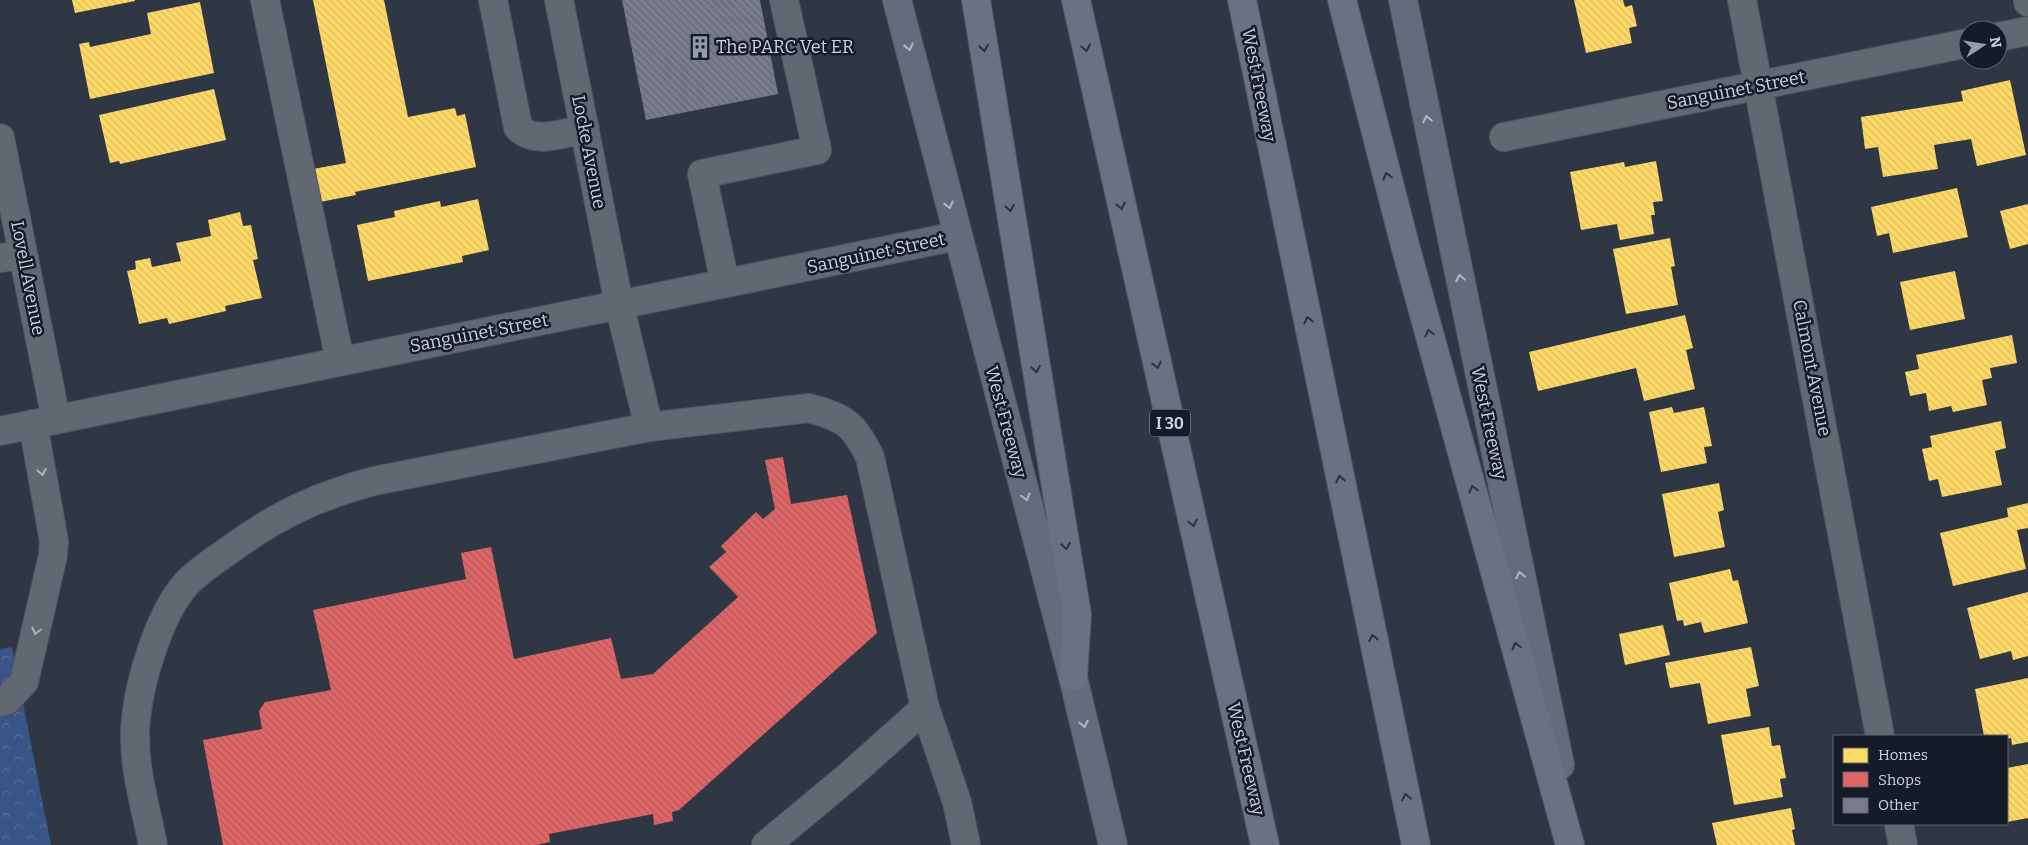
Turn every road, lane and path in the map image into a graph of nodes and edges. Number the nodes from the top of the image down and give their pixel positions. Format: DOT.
graph roads {
  1 [pos="265,0"];
  2 [pos="494,0"];
  3 [pos="559,0"];
  4 [pos="784,0"];
  5 [pos="896,0"];
  6 [pos="976,0"];
  7 [pos="1076,0"];
  8 [pos="1242,0"];
  9 [pos="1342,0"];
  10 [pos="1403,0"];
  11 [pos="1742,0"];
  12 [pos="2028,31"];
  13 [pos="2008,35"];
  14 [pos="1958,45"];
  15 [pos="1760,85"];
  16 [pos="585,129"];
  17 [pos="1504,137"];
  18 [pos="0,138"];
  19 [pos="957,236"];
  20 [pos="12,256"];
  21 [pos="725,283"];
  22 [pos="620,304"];
  23 [pos="340,361"];
  24 [pos="45,421"];
  25 [pos="649,427"];
  26 [pos="0,430"];
  27 [pos="1073,677"];
  28 [pos="0,702"];
  29 [pos="925,708"];
  30 [pos="1880,735"];
  31 [pos="1899,825"];
  32 [pos="153,845"];
  33 [pos="766,845"];
  34 [pos="966,845"];
  35 [pos="1113,845"];
  36 [pos="1265,845"];
  37 [pos="1416,845"];
  38 [pos="1570,845"];
  39 [pos="1576,845"];
  40 [pos="1903,845"];
  1 -- 23 [label="street"];
  2 -- 16 [label="street"];
  3 -- 16 [label="street, Locke Avenue"];
  4 -- 21 [label="street"];
  5 -- 19 [label="main road, West Freeway, one-way"];
  6 -- 27 [label="highway, one-way"];
  7 -- 36 [label="highway, West Freeway / I 30, one-way"];
  37 -- 8 [label="highway, West Freeway, one-way"];
  38 -- 9 [label="highway, one-way"];
  39 -- 10 [label="main road, West Freeway, one-way"];
  11 -- 15 [label="street, Calmont Avenue"];
  12 -- 13 [label="street"];
  14 -- 15 [label="street, Sanguinet Street"];
  15 -- 17 [label="street, Sanguinet Street"];
  15 -- 30 [label="street, Calmont Avenue"];
  16 -- 22 [label="street, Locke Avenue"];
  18 -- 20 [label="street, Lovell Avenue"];
  19 -- 21 [label="street, Sanguinet Street"];
  19 -- 27 [label="main road, West Freeway, one-way"];
  20 -- 24 [label="street, Lovell Avenue"];
  21 -- 22 [label="street, Sanguinet Street"];
  22 -- 23 [label="street, Sanguinet Street"];
  22 -- 25 [label="street, Locke Avenue"];
  23 -- 24 [label="street, Sanguinet Street"];
  24 -- 26 [label="street, Sanguinet Street"];
  24 -- 28 [label="street, Lovell Avenue, one-way"];
  25 -- 29 [label="street"];
  25 -- 32 [label="street"];
  27 -- 35 [label="main road, West Freeway, one-way"];
  29 -- 33 [label="street"];
  29 -- 34 [label="street"];
  31 -- 40 [label="street"];
}
